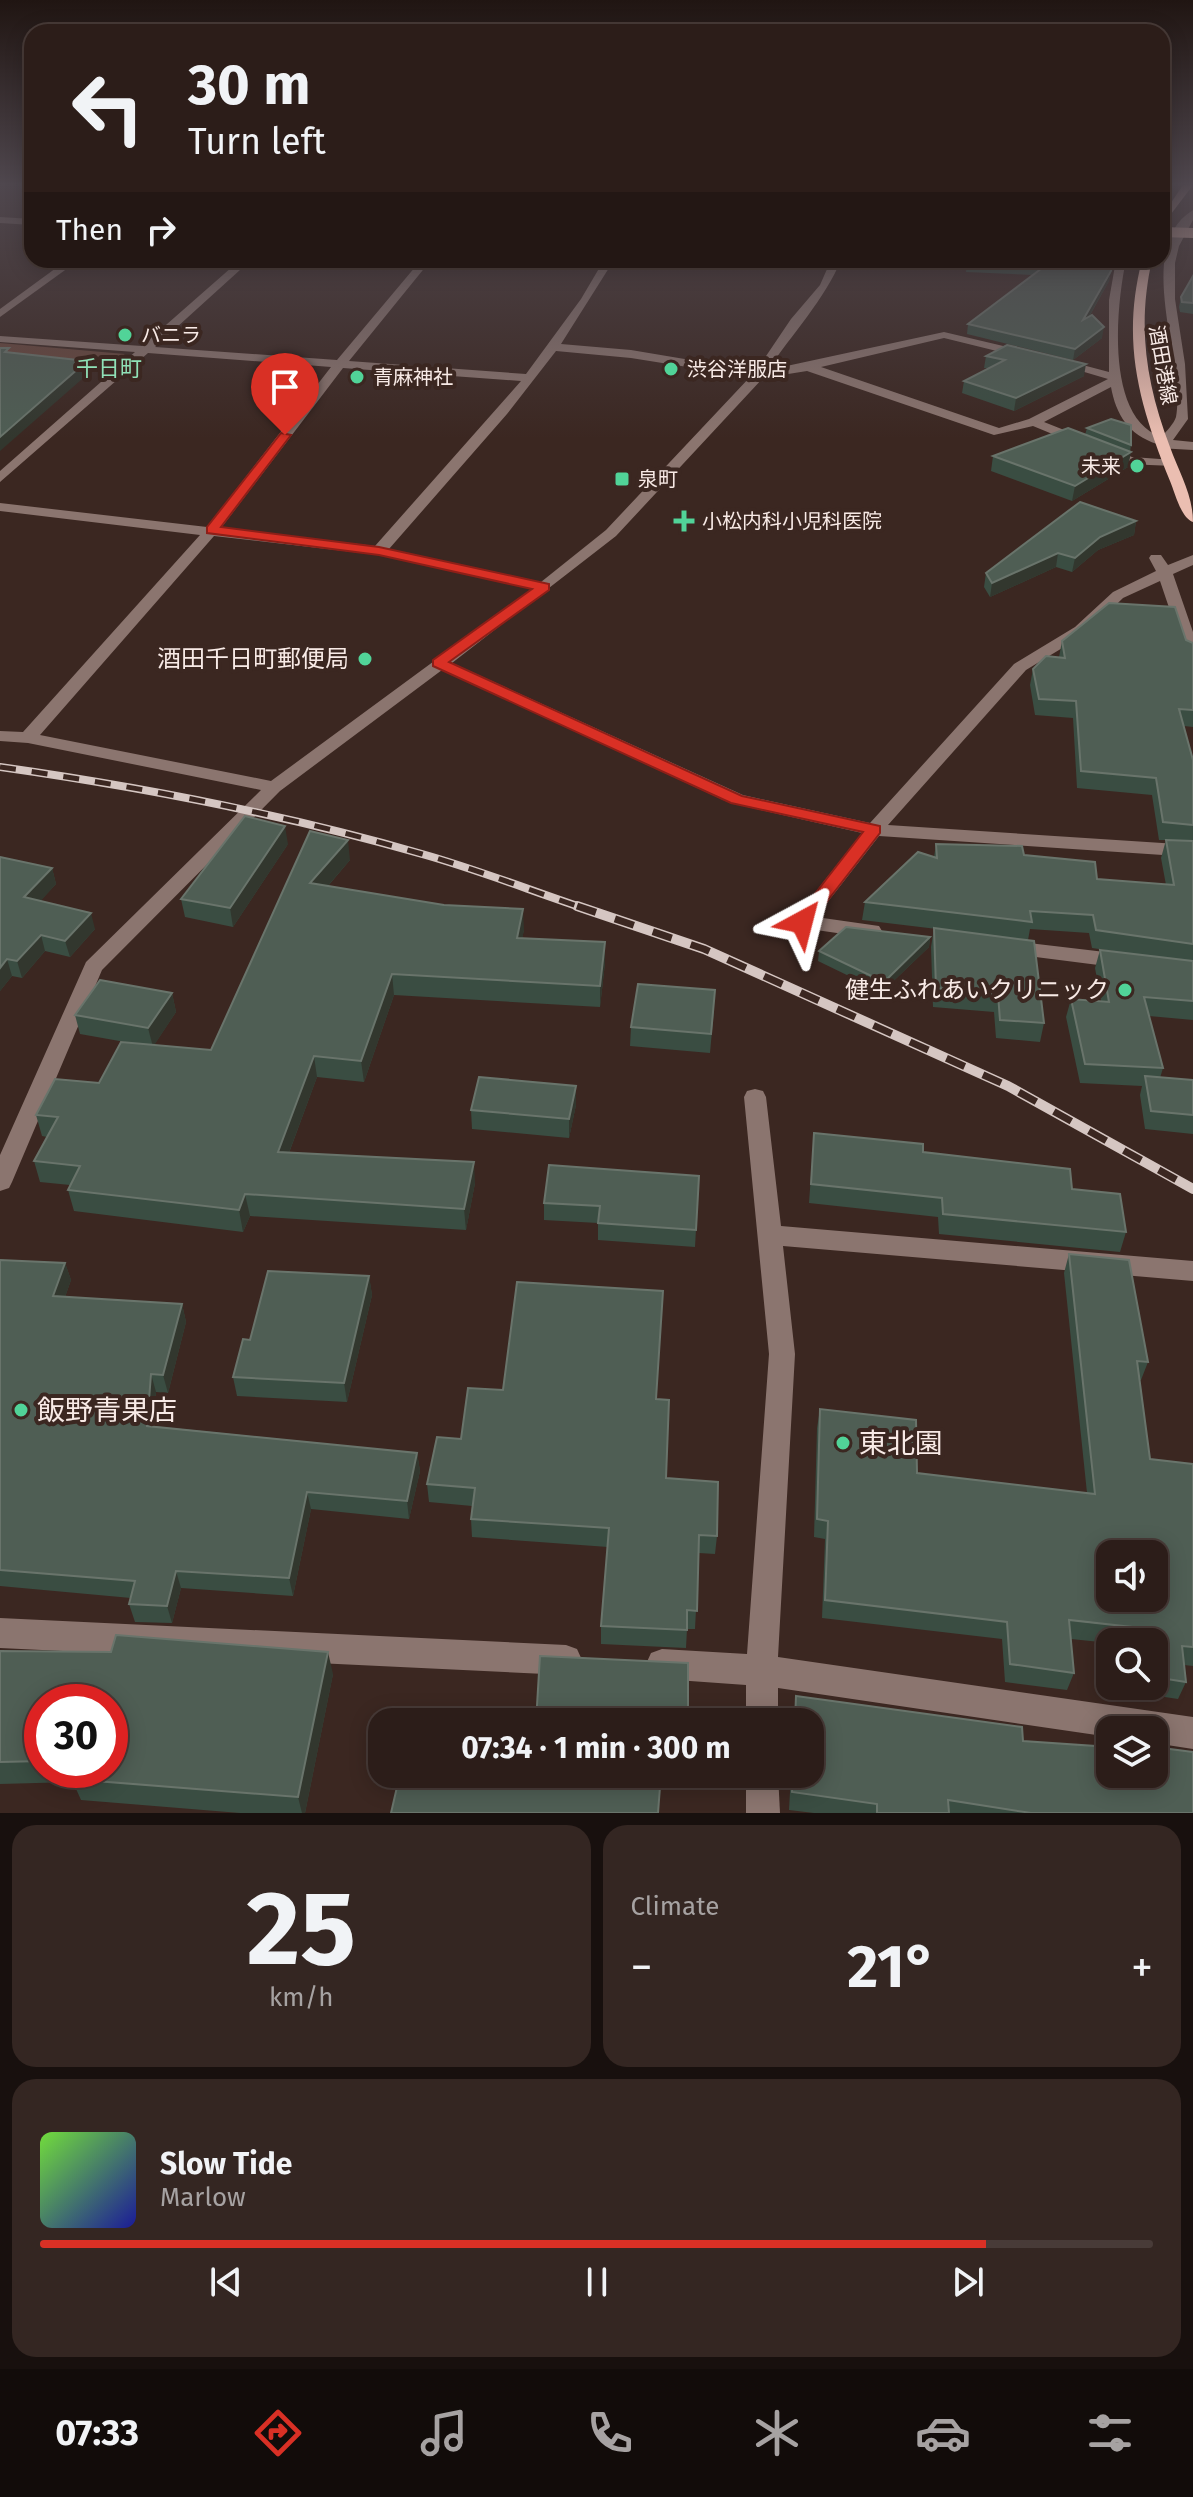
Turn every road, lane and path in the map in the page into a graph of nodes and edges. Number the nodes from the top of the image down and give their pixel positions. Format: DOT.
graph roads {
  1 [pos="61,270"];
  2 [pos="235,270"];
  3 [pos="418,270"];
  4 [pos="603,270"];
  5 [pos="832,270"];
  6 [pos="1119,270"];
  7 [pos="1144,270"];
  8 [pos="1168,270"];
  9 [pos="0,314"];
  10 [pos="0,339"];
  11 [pos="554,347"];
  12 [pos="144,350"];
  13 [pos="1036,357"];
  14 [pos="1051,361"];
  15 [pos="340,364"];
  16 [pos="808,367"];
  17 [pos="759,375"];
  18 [pos="529,378"];
  19 [pos="1113,378"];
  20 [pos="1034,422"];
  21 [pos="1163,445"];
  22 [pos="1193,446"];
  23 [pos="1169,463"];
  24 [pos="0,478"];
  25 [pos="0,507"];
  26 [pos="1193,518"];
  27 [pos="212,530"];
  28 [pos="379,551"];
  29 [pos="1193,559"];
  30 [pos="1160,565"];
  31 [pos="544,587"];
  32 [pos="1193,655"];
  33 [pos="439,663"];
  34 [pos="0,736"];
  35 [pos="28,738"];
  36 [pos="274,787"];
  37 [pos="874,830"];
  38 [pos="1193,851"];
  39 [pos="896,934"];
  40 [pos="990,945"];
  41 [pos="1146,964"];
  42 [pos="755,1097"];
  43 [pos="0,1179"];
  44 [pos="769,1235"];
  45 [pos="1193,1271"];
  46 [pos="0,1633"];
  47 [pos="603,1661"];
  48 [pos="635,1663"];
  49 [pos="762,1670"];
  50 [pos="762,1708"];
  51 [pos="1193,1733"];
  52 [pos="762,1788"];
  53 [pos="763,1813"];
  1 -- 9 [label="street"];
  2 -- 12 [label="street"];
  3 -- 15 [label="street"];
  4 -- 11 [label="street"];
  5 -- 17 [label="street"];
  6 -- 19 [label="street"];
  7 -- 21 [label="main road, 酒田港線"];
  8 -- 21 [label="street"];
  10 -- 12 [label="street"];
  11 -- 17 [label="street"];
  11 -- 18 [label="street"];
  12 -- 15 [label="street"];
  12 -- 24 [label="street"];
  13 -- 16 [label="street"];
  14 -- 19 [label="street"];
  15 -- 18 [label="street"];
  15 -- 27 [label="street"];
  16 -- 17 [label="street"];
  16 -- 20 [label="street"];
  17 -- 31 [label="street"];
  18 -- 28 [label="street"];
  19 -- 20 [label="street"];
  19 -- 21 [label="street"];
  20 -- 23 [label="street"];
  21 -- 22 [label="street"];
  21 -- 23 [label="main road, 酒田港線"];
  23 -- 26 [label="main road, 酒田港線"];
  25 -- 27 [label="street"];
  27 -- 28 [label="street"];
  27 -- 35 [label="street"];
  28 -- 31 [label="street"];
  29 -- 30 [label="street"];
  30 -- 32 [label="street"];
  30 -- 37 [label="street"];
  31 -- 33 [label="street"];
  33 -- 36 [label="street"];
  33 -- 37 [label="street"];
  34 -- 35 [label="street"];
  35 -- 36 [label="street"];
  36 -- 43 [label="street"];
  37 -- 38 [label="street"];
  37 -- 39 [label="street"];
  40 -- 41 [label="street"];
  42 -- 44 [label="street"];
  44 -- 45 [label="street"];
  44 -- 49 [label="street"];
  46 -- 47 [label="street"];
  48 -- 49 [label="street"];
  49 -- 50 [label="street"];
  49 -- 51 [label="street"];
  52 -- 53 [label="street"];
}
